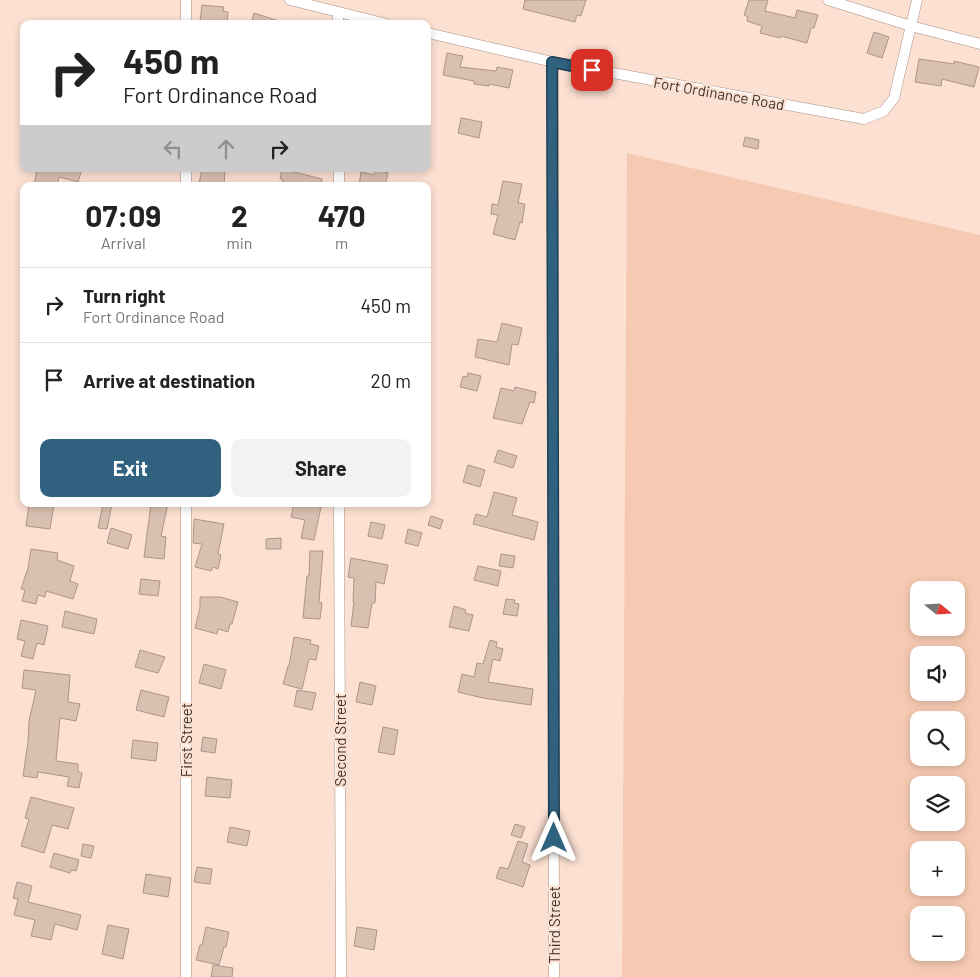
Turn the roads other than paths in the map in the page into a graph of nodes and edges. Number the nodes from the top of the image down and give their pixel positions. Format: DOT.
graph roads {
  1 [pos="186,0"];
  2 [pos="290,0"];
  3 [pos="828,0"];
  4 [pos="917,0"];
  5 [pos="338,12"];
  6 [pos="186,20"];
  7 [pos="338,20"];
  8 [pos="371,20"];
  9 [pos="910,26"];
  10 [pos="431,34"];
  11 [pos="980,44"];
  12 [pos="552,62"];
  13 [pos="186,507"];
  14 [pos="340,507"];
  15 [pos="186,977"];
  16 [pos="341,977"];
  17 [pos="554,977"];
  1 -- 6 [label="street"];
  2 -- 5 [label="street"];
  3 -- 9 [label="street"];
  4 -- 9 [label="street"];
  5 -- 7 [label="street"];
  5 -- 8 [label="street"];
  9 -- 11 [label="street"];
  9 -- 12 [label="street, Fort Ordinance Road"];
  10 -- 12 [label="street, Fort Ordinance Road"];
  12 -- 17 [label="street, Third Street"];
  13 -- 15 [label="street, First Street"];
  14 -- 16 [label="street, Second Street"];
}
